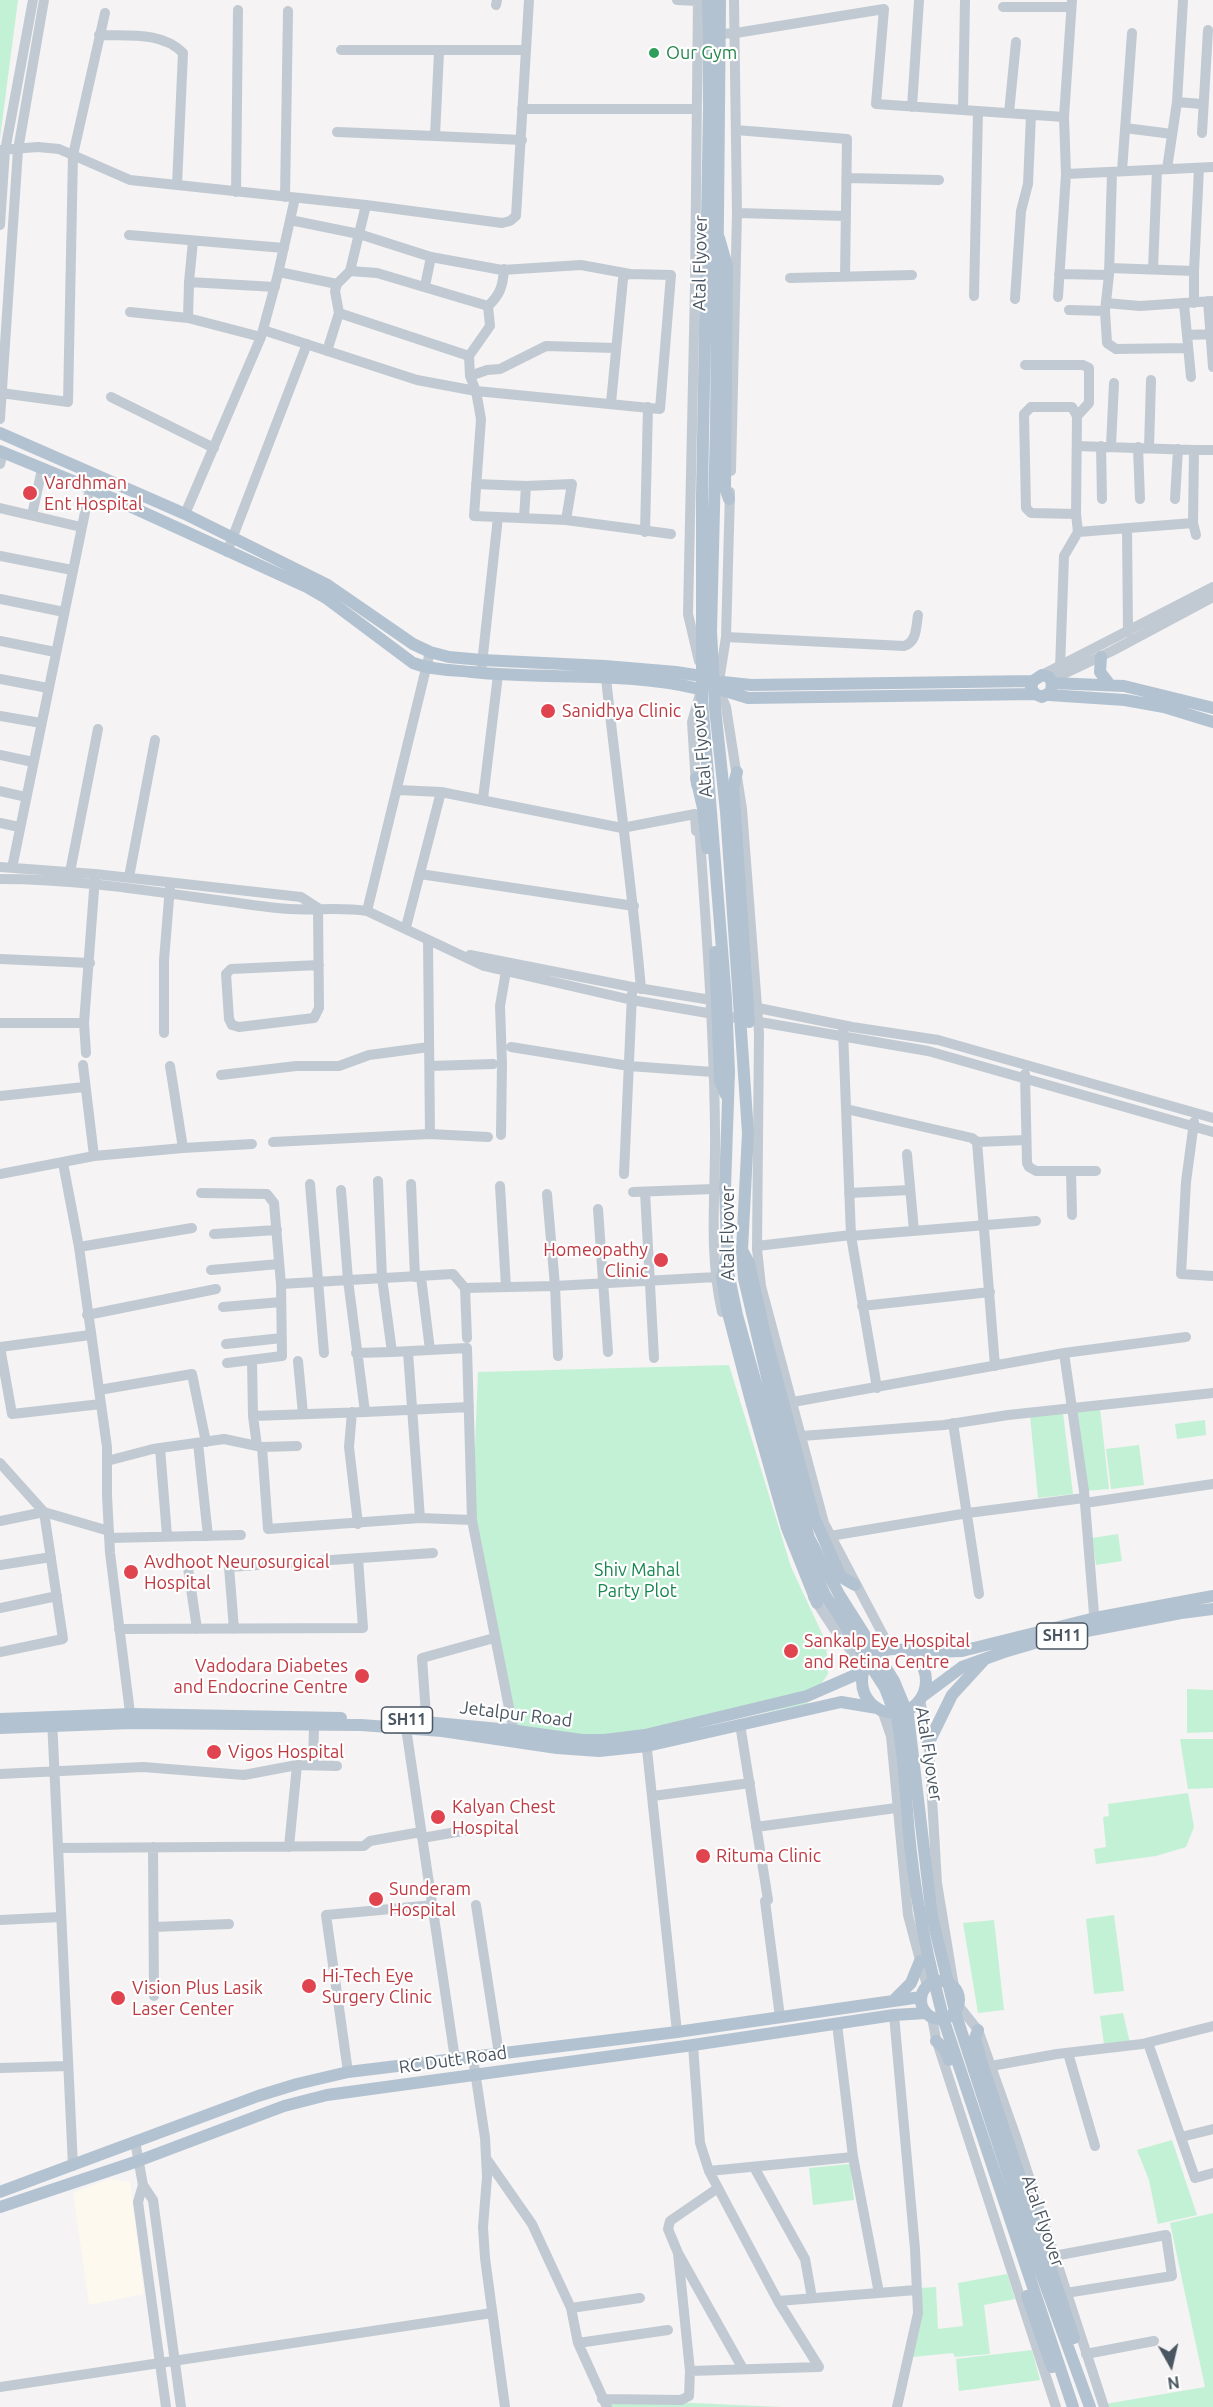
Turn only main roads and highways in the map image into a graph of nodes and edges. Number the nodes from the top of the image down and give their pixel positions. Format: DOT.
graph roads {
  1 [pos="708,0"];
  2 [pos="720,0"];
  3 [pos="718,234"];
  4 [pos="0,433"];
  5 [pos="1,456"];
  6 [pos="727,493"];
  7 [pos="1101,657"];
  8 [pos="1049,679"];
  9 [pos="701,683"];
  10 [pos="721,685"];
  11 [pos="1110,685"];
  12 [pos="1213,708"];
  13 [pos="1213,722"];
  14 [pos="737,772"];
  15 [pos="696,778"];
  16 [pos="746,1093"];
  17 [pos="728,1099"];
  18 [pos="742,1250"];
  19 [pos="728,1255"];
  20 [pos="855,1585"];
  21 [pos="1213,1596"];
  22 [pos="817,1603"];
  23 [pos="1213,1609"];
  24 [pos="1095,1624"];
  25 [pos="896,1650"];
  26 [pos="985,1658"];
  27 [pos="863,1670"];
  28 [pos="922,1697"];
  29 [pos="807,1702"];
  30 [pos="880,1709"];
  31 [pos="131,1718"];
  32 [pos="0,1719"];
  33 [pos="52,1721"];
  34 [pos="406,1724"];
  35 [pos="0,1728"];
  36 [pos="646,1741"];
  37 [pos="928,1744"];
  38 [pos="920,1961"];
  39 [pos="924,1992"];
  40 [pos="893,2001"];
  41 [pos="937,2019"];
  42 [pos="978,2030"];
  43 [pos="936,2041"];
  44 [pos="0,2192"];
  45 [pos="0,2207"];
  46 [pos="1088,2403"];
  47 [pos="1072,2405"];
  1 -- 17 [label="main road, Atal Flyover, bridge"];
  2 -- 3 [label="main road, Atal Flyover, bridge"];
  3 -- 6 [label="main road, bridge"];
  3 -- 16 [label="main road, Atal Flyover, bridge"];
  4 -- 9 [label="main road"];
  5 -- 9 [label="main road"];
  7 -- 11 [label="main road"];
  8 -- 10 [label="main road"];
  8 -- 10 [label="main road"];
  8 -- 11 [label="main road"];
  8 -- 13 [label="main road"];
  9 -- 10 [label="main road"];
  9 -- 10 [label="main road"];
  11 -- 12 [label="main road"];
  14 -- 16 [label="main road, bridge"];
  15 -- 17 [label="main road, bridge"];
  16 -- 18 [label="main road, Atal Flyover, bridge"];
  17 -- 19 [label="main road, Atal Flyover, bridge"];
  18 -- 20 [label="main road"];
  18 -- 46 [label="main road, Atal Flyover, bridge"];
  19 -- 22 [label="main road"];
  19 -- 41 [label="main road, Atal Flyover, bridge"];
  21 -- 24 [label="main road, SH11"];
  23 -- 24 [label="main road, SH11"];
  24 -- 25 [label="main road, SH11"];
  24 -- 26 [label="main road, SH11"];
  25 -- 27 [label="main road, SH11"];
  25 -- 28 [label="main road"];
  26 -- 28 [label="main road, SH11"];
  26 -- 37 [label="main road"];
  27 -- 29 [label="main road, SH11"];
  27 -- 30 [label="main road"];
  28 -- 30 [label="main road, SH11"];
  29 -- 30 [label="main road, SH11"];
  29 -- 36 [label="main road, Jetalpur Road / SH11"];
  29 -- 36 [label="main road, Jetalpur Road / SH11"];
  31 -- 33 [label="main road, Jetalpur Road / SH11"];
  31 -- 34 [label="main road, Jetalpur Road / SH11"];
  31 -- 34 [label="main road, Jetalpur Road / SH11"];
  32 -- 33 [label="main road, Jetalpur Road / SH11"];
  33 -- 35 [label="main road, Jetalpur Road / SH11"];
  34 -- 36 [label="main road, Jetalpur Road / SH11"];
  38 -- 40 [label="main road"];
  39 -- 40 [label="main road, RC Dutt Road"];
  39 -- 41 [label="main road"];
  39 -- 41 [label="main road, RC Dutt Road"];
  40 -- 44 [label="main road, RC Dutt Road"];
  41 -- 45 [label="main road, RC Dutt Road"];
  41 -- 47 [label="main road, Atal Flyover"];
  42 -- 46 [label="main road"];
  43 -- 47 [label="main road"];
}
